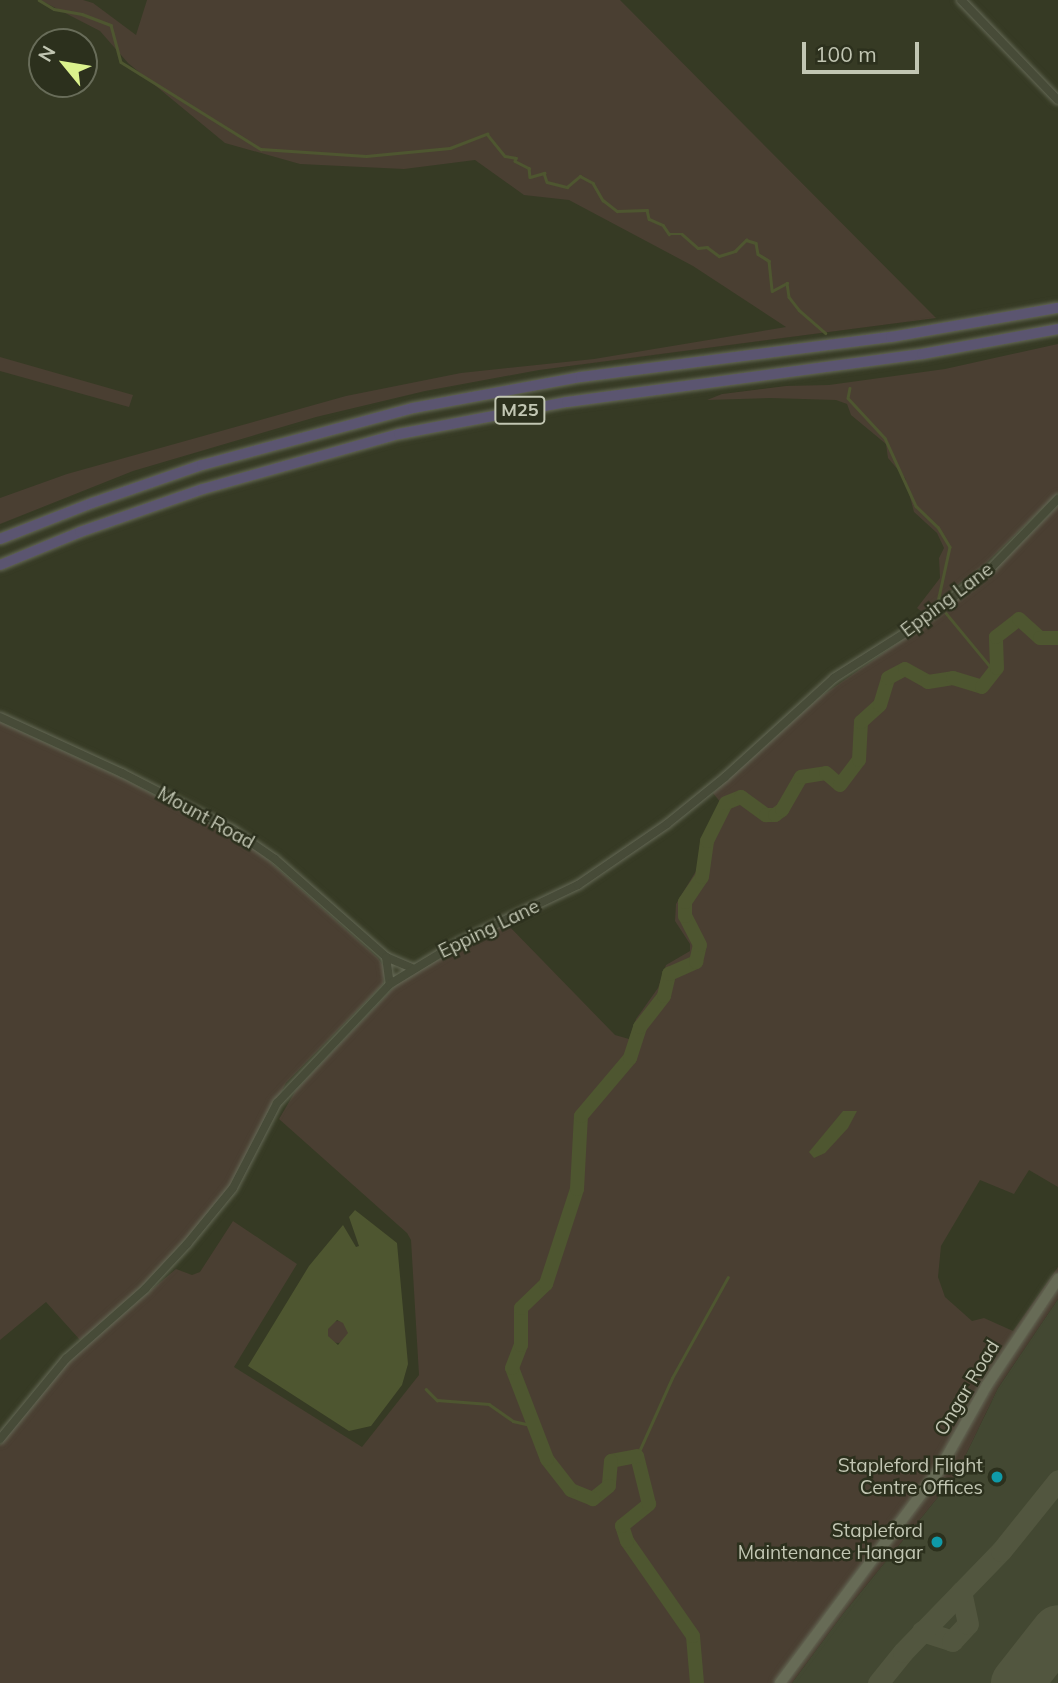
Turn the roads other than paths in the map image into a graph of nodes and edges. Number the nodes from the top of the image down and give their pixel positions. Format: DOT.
graph roads {
  1 [pos="961,0"];
  2 [pos="1058,100"];
  3 [pos="1058,308"];
  4 [pos="1058,329"];
  5 [pos="1058,499"];
  6 [pos="0,539"];
  7 [pos="0,565"];
  8 [pos="0,717"];
  9 [pos="386,957"];
  10 [pos="412,968"];
  11 [pos="390,984"];
  12 [pos="1058,1279"];
  13 [pos="0,1440"];
  14 [pos="780,1683"];
  1 -- 2 [label="street"];
  3 -- 6 [label="highway, M25"];
  4 -- 7 [label="highway, M25"];
  5 -- 10 [label="street, Epping Lane"];
  8 -- 9 [label="street, Mount Road"];
  9 -- 10 [label="street, Mount Road"];
  9 -- 11 [label="street"];
  10 -- 11 [label="street, Epping Lane"];
  11 -- 13 [label="street, Epping Lane"];
  12 -- 14 [label="main road, Ongar Road"];
}
